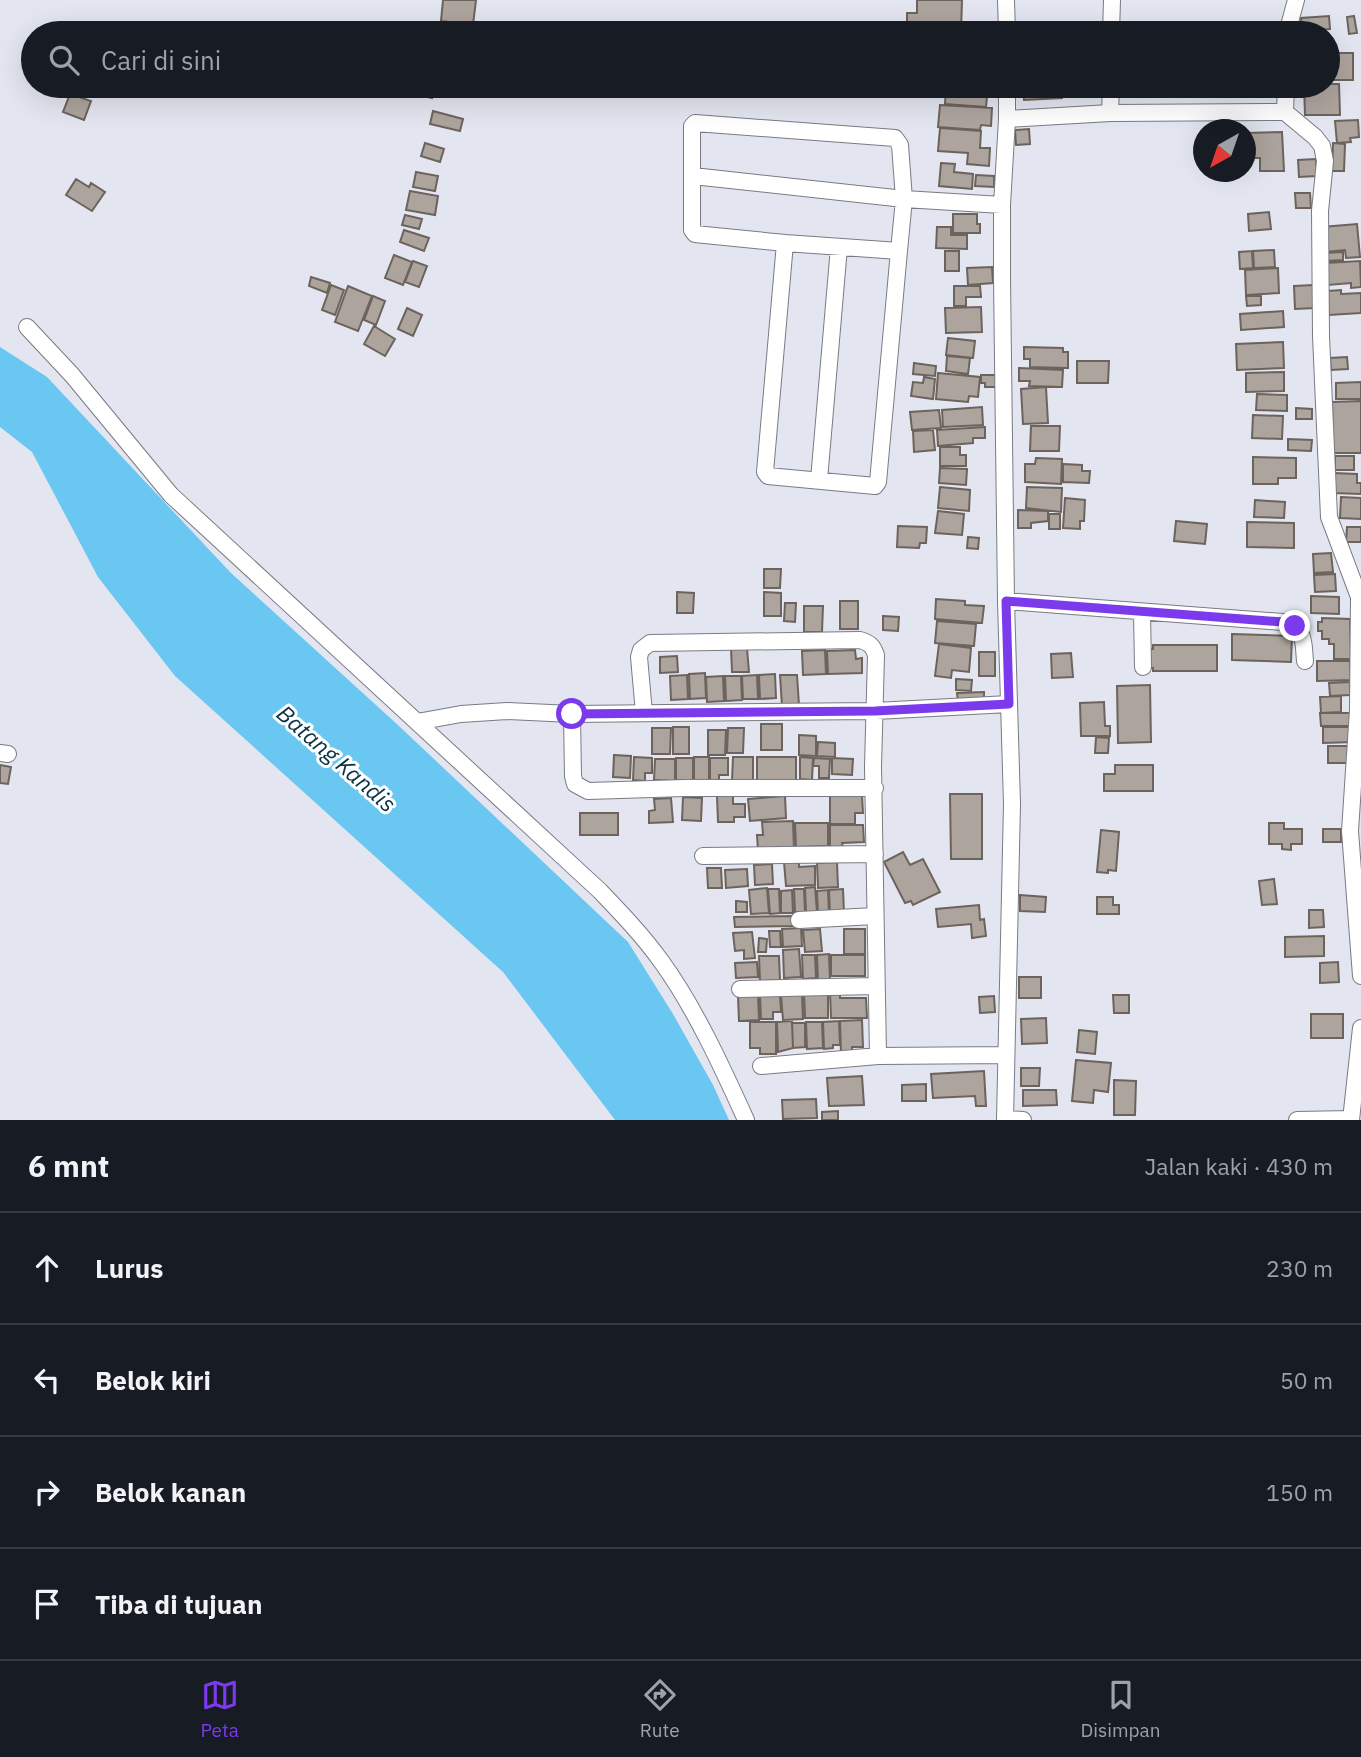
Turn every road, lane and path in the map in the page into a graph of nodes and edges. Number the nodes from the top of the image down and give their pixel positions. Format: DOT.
graph roads {
  1 [pos="1006,0"];
  2 [pos="1112,0"];
  3 [pos="1296,0"];
  4 [pos="1003,21"];
  5 [pos="1111,21"];
  6 [pos="1290,21"];
  7 [pos="1007,98"];
  8 [pos="1111,98"];
  9 [pos="1286,98"];
  10 [pos="1110,113"];
  11 [pos="1285,113"];
  12 [pos="1007,119"];
  13 [pos="693,176"];
  14 [pos="904,199"];
  15 [pos="1002,205"];
  16 [pos="785,243"];
  17 [pos="839,247"];
  18 [pos="899,251"];
  19 [pos="27,327"];
  20 [pos="819,480"];
  21 [pos="1006,601"];
  22 [pos="1142,613"];
  23 [pos="1305,661"];
  24 [pos="1143,667"];
  25 [pos="1009,704"];
  26 [pos="875,711"];
  27 [pos="644,713"];
  28 [pos="572,714"];
  29 [pos="417,722"];
  30 [pos="875,788"];
  31 [pos="875,854"];
  32 [pos="703,856"];
  33 [pos="875,916"];
  34 [pos="799,920"];
  35 [pos="1361,976"];
  36 [pos="875,986"];
  37 [pos="740,989"];
  38 [pos="1361,1028"];
  39 [pos="1006,1055"];
  40 [pos="878,1056"];
  41 [pos="761,1066"];
  42 [pos="1005,1119"];
  43 [pos="1351,1119"];
  44 [pos="746,1120"];
  45 [pos="1023,1120"];
  46 [pos="1297,1120"];
  1 -- 4 [label="street"];
  2 -- 5 [label="street"];
  3 -- 6 [label="street"];
  7 -- 12 [label="street"];
  8 -- 10 [label="street"];
  9 -- 11 [label="street"];
  10 -- 11 [label="street"];
  10 -- 12 [label="street"];
  11 -- 35 [label="street"];
  12 -- 15 [label="street"];
  13 -- 14 [label="street"];
  13 -- 14 [label="street"];
  13 -- 16 [label="street"];
  14 -- 15 [label="street"];
  14 -- 18 [label="street"];
  15 -- 21 [label="street"];
  16 -- 17 [label="street"];
  16 -- 20 [label="street"];
  17 -- 18 [label="street"];
  17 -- 20 [label="street"];
  18 -- 20 [label="street"];
  19 -- 29 [label="street"];
  21 -- 22 [label="street"];
  21 -- 25 [label="street"];
  22 -- 23 [label="street"];
  22 -- 24 [label="street"];
  25 -- 26 [label="street"];
  25 -- 39 [label="street"];
  26 -- 27 [label="street"];
  26 -- 27 [label="street"];
  26 -- 30 [label="street"];
  27 -- 28 [label="street"];
  28 -- 29 [label="street"];
  28 -- 30 [label="street"];
  29 -- 44 [label="street"];
  30 -- 31 [label="street"];
  31 -- 32 [label="street"];
  31 -- 33 [label="street"];
  33 -- 34 [label="street"];
  33 -- 36 [label="street"];
  36 -- 37 [label="street"];
  36 -- 40 [label="street"];
  38 -- 43 [label="street"];
  39 -- 40 [label="street"];
  39 -- 42 [label="street"];
  40 -- 41 [label="street"];
  42 -- 45 [label="street"];
  43 -- 46 [label="street"];
}
